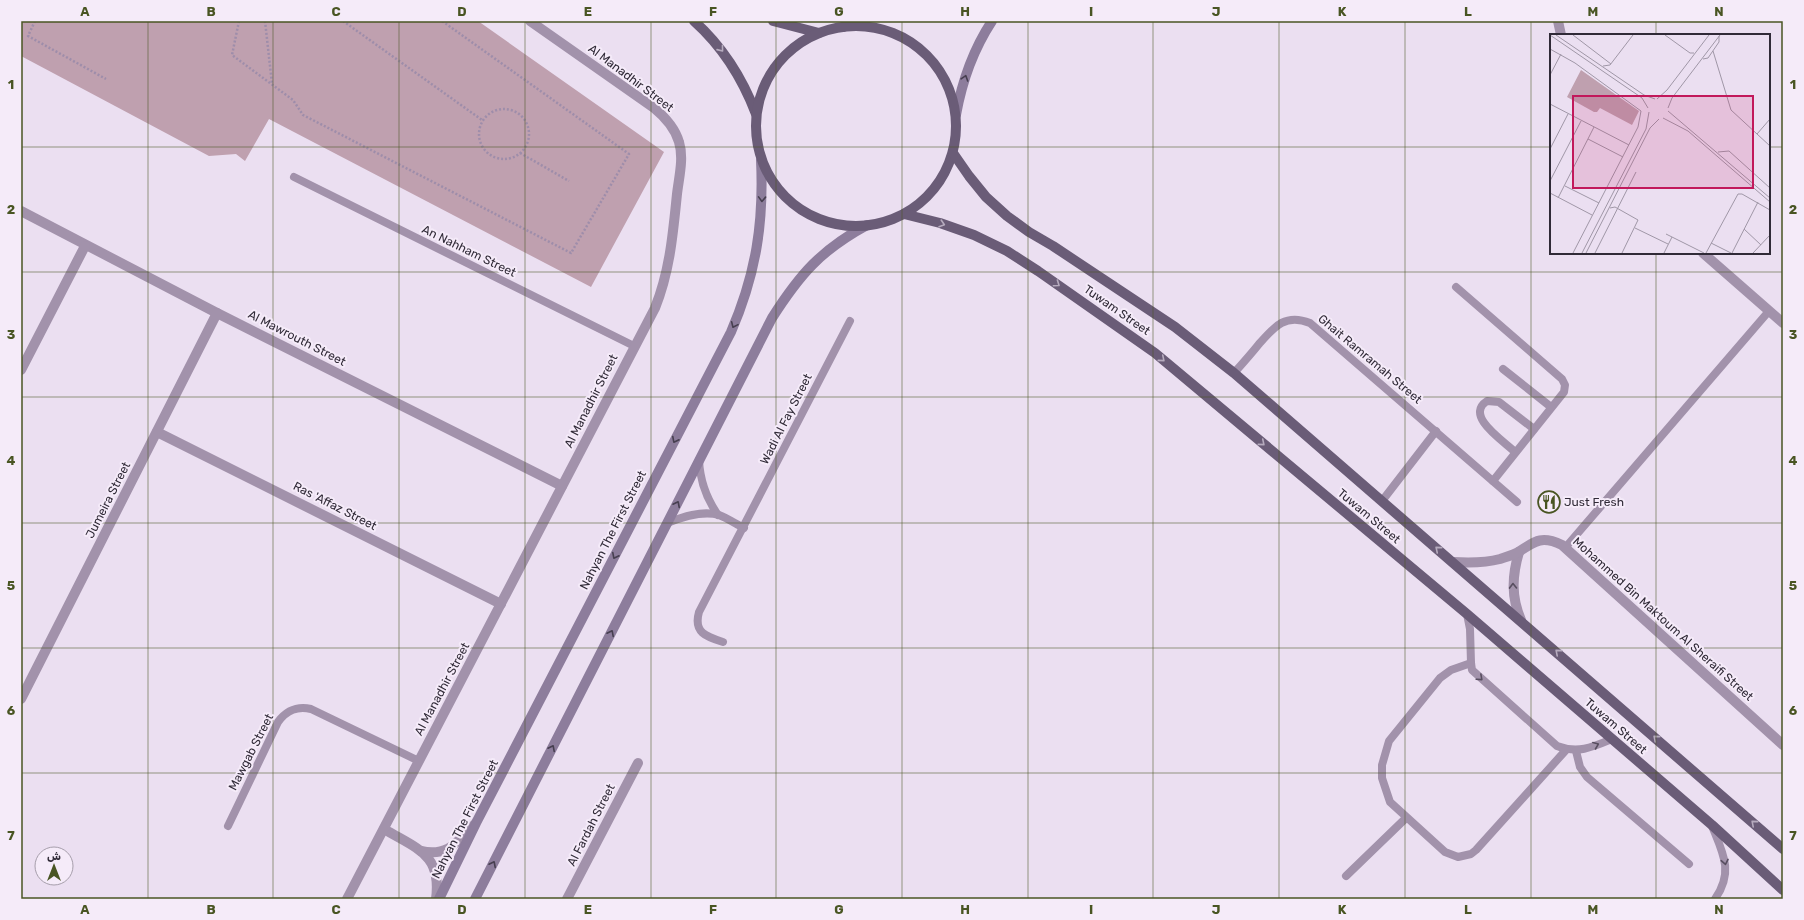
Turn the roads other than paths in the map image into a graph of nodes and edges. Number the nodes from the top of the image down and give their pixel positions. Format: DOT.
graph roads {
  1 [pos="530,21"];
  2 [pos="694,21"];
  3 [pos="773,21"];
  4 [pos="852,21"];
  5 [pos="992,21"];
  6 [pos="1558,21"];
  7 [pos="843,27"];
  8 [pos="819,33"];
  9 [pos="1561,34"];
  10 [pos="756,114"];
  11 [pos="956,116"];
  12 [pos="953,153"];
  13 [pos="761,160"];
  14 [pos="294,177"];
  15 [pos="21,211"];
  16 [pos="904,214"];
  17 [pos="867,225"];
  18 [pos="85,246"];
  19 [pos="1704,254"];
  20 [pos="1456,287"];
  21 [pos="1769,311"];
  22 [pos="217,313"];
  23 [pos="850,321"];
  24 [pos="1783,323"];
  25 [pos="634,346"];
  26 [pos="1503,369"];
  27 [pos="21,370"];
  28 [pos="1234,373"];
  29 [pos="1551,408"];
  30 [pos="1534,429"];
  31 [pos="1436,431"];
  32 [pos="157,432"];
  33 [pos="1515,452"];
  34 [pos="699,460"];
  35 [pos="1493,480"];
  36 [pos="562,486"];
  37 [pos="1382,501"];
  38 [pos="1517,502"];
  39 [pos="718,515"];
  40 [pos="667,523"];
  41 [pos="744,528"];
  42 [pos="1565,548"];
  43 [pos="1519,552"];
  44 [pos="1454,562"];
  45 [pos="501,604"];
  46 [pos="1467,614"];
  47 [pos="1521,620"];
  48 [pos="723,642"];
  49 [pos="1471,663"];
  50 [pos="21,699"];
  51 [pos="1612,739"];
  52 [pos="1783,745"];
  53 [pos="1566,750"];
  54 [pos="1576,751"];
  55 [pos="419,761"];
  56 [pos="638,762"];
  57 [pos="1406,818"];
  58 [pos="476,823"];
  59 [pos="1712,825"];
  60 [pos="228,826"];
  61 [pos="384,830"];
  62 [pos="1783,849"];
  63 [pos="421,851"];
  64 [pos="1690,864"];
  65 [pos="1346,876"];
  66 [pos="1783,890"];
  67 [pos="347,899"];
  68 [pos="436,899"];
  69 [pos="440,899"];
  70 [pos="475,899"];
  71 [pos="567,899"];
  72 [pos="1716,899"];
  1 -- 25 [label="street, Al Manadhir Street"];
  2 -- 10 [label="main road, one-way"];
  3 -- 8 [label="main road"];
  4 -- 7 [label="main road"];
  11 -- 5 [label="main road, one-way"];
  6 -- 9 [label="street"];
  7 -- 8 [label="main road"];
  7 -- 11 [label="main road"];
  8 -- 10 [label="main road"];
  10 -- 13 [label="main road"];
  11 -- 12 [label="main road"];
  12 -- 16 [label="main road"];
  12 -- 28 [label="main road, Tuwam Street"];
  13 -- 17 [label="main road"];
  13 -- 58 [label="main road, Nahyan The First Street, one-way"];
  14 -- 25 [label="lane, An Nahham Street"];
  15 -- 18 [label="street, Al Mawrouth Street"];
  16 -- 17 [label="main road"];
  16 -- 46 [label="main road, Tuwam Street, one-way"];
  17 -- 34 [label="main road"];
  18 -- 22 [label="street, Al Mawrouth Street"];
  18 -- 27 [label="street"];
  19 -- 21 [label="street"];
  20 -- 29 [label="lane"];
  21 -- 24 [label="street"];
  21 -- 42 [label="lane"];
  22 -- 32 [label="street, Jumeira Street"];
  22 -- 36 [label="street, Al Mawrouth Street"];
  23 -- 41 [label="lane, Wadi Al Fay Street"];
  25 -- 36 [label="street, Al Manadhir Street"];
  26 -- 29 [label="lane"];
  28 -- 31 [label="lane, Ghait Ramramah Street"];
  28 -- 37 [label="main road, Tuwam Street"];
  29 -- 30 [label="lane"];
  30 -- 33 [label="lane"];
  30 -- 33 [label="lane"];
  31 -- 35 [label="lane, Ghait Ramramah Street"];
  31 -- 37 [label="lane"];
  32 -- 45 [label="street, Ras 'Affaz Street"];
  32 -- 50 [label="street, Jumeira Street"];
  33 -- 35 [label="lane"];
  34 -- 39 [label="lane"];
  40 -- 34 [label="main road, one-way"];
  35 -- 38 [label="lane, Ghait Ramramah Street"];
  36 -- 45 [label="street, Al Manadhir Street"];
  44 -- 37 [label="main road, Tuwam Street, one-way"];
  39 -- 40 [label="lane"];
  39 -- 41 [label="lane"];
  70 -- 40 [label="main road, one-way"];
  41 -- 48 [label="lane, Wadi Al Fay Street"];
  42 -- 43 [label="street, Mohammed Bin Maktoum Al Sheraifi Street"];
  42 -- 52 [label="street, Mohammed Bin Maktoum Al Sheraifi Street"];
  43 -- 44 [label="street, Mohammed Bin Maktoum Al Sheraifi Street"];
  47 -- 43 [label="street, one-way"];
  44 -- 47 [label="main road, Tuwam Street"];
  45 -- 55 [label="street, Al Manadhir Street"];
  46 -- 49 [label="lane"];
  46 -- 51 [label="main road, Tuwam Street"];
  62 -- 47 [label="main road, Tuwam Street, one-way"];
  49 -- 53 [label="lane, one-way"];
  49 -- 57 [label="lane"];
  54 -- 51 [label="lane, one-way"];
  51 -- 59 [label="main road, Tuwam Street"];
  53 -- 54 [label="lane"];
  53 -- 57 [label="lane"];
  54 -- 64 [label="lane"];
  55 -- 60 [label="lane, Mawgab Street"];
  55 -- 61 [label="street, Al Manadhir Street"];
  56 -- 71 [label="street, Al Fardah Street"];
  57 -- 65 [label="lane"];
  58 -- 63 [label="street"];
  58 -- 69 [label="main road, Nahyan The First Street"];
  59 -- 66 [label="main road, Tuwam Street"];
  59 -- 72 [label="lane, one-way"];
  61 -- 63 [label="street"];
  61 -- 67 [label="street, Al Manadhir Street"];
  63 -- 68 [label="street"];
}
